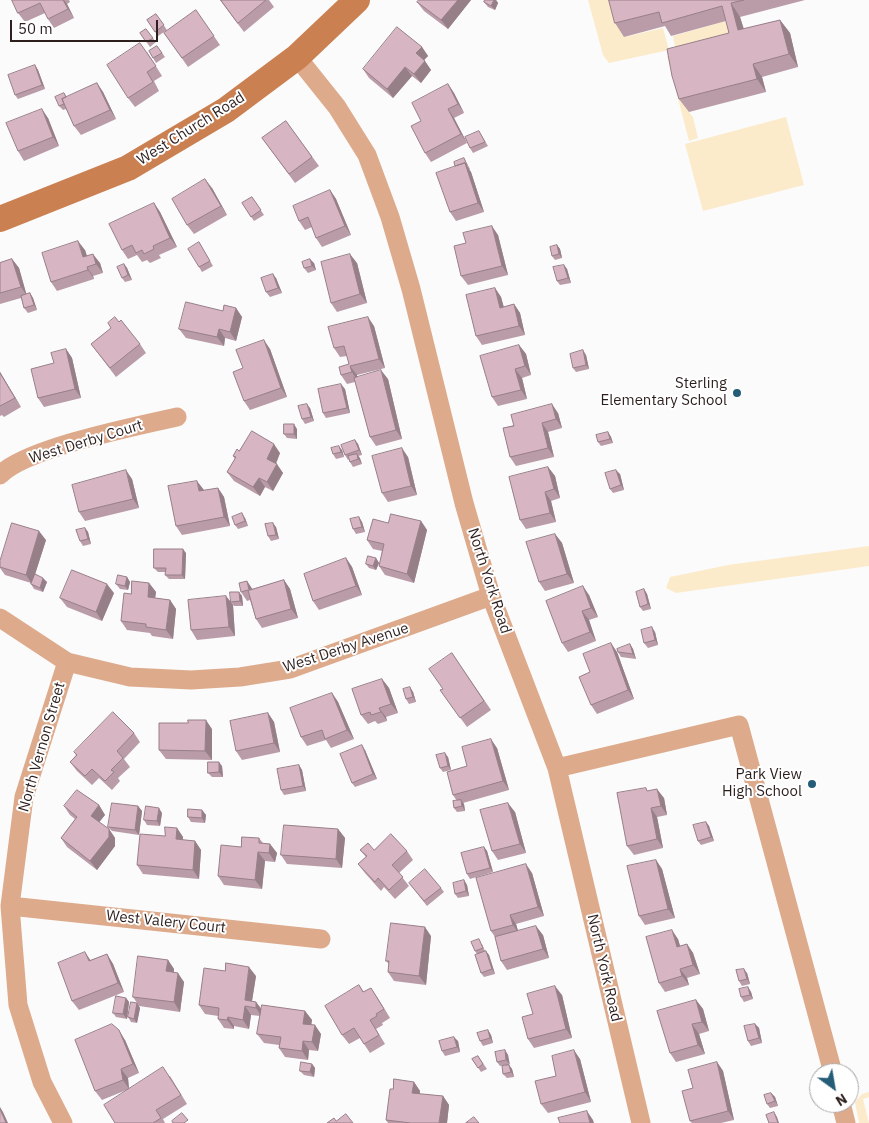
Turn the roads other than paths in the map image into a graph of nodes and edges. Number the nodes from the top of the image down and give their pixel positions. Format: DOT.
graph roads {
  1 [pos="357,0"];
  2 [pos="297,57"];
  3 [pos="0,218"];
  4 [pos="176,417"];
  5 [pos="0,475"];
  6 [pos="491,596"];
  7 [pos="0,618"];
  8 [pos="67,662"];
  9 [pos="557,768"];
  10 [pos="10,906"];
  11 [pos="321,939"];
  12 [pos="830,1063"];
  13 [pos="64,1123"];
  14 [pos="641,1123"];
  1 -- 2 [label="main road, West Church Road"];
  2 -- 3 [label="main road, West Church Road"];
  2 -- 6 [label="street, North York Road"];
  4 -- 5 [label="street, West Derby Court"];
  6 -- 8 [label="street, West Derby Avenue"];
  6 -- 9 [label="street, North York Road"];
  7 -- 8 [label="street, West Derby Avenue"];
  8 -- 10 [label="street, North Vernon Street"];
  9 -- 12 [label="street"];
  9 -- 14 [label="street, North York Road"];
  10 -- 11 [label="street, West Valery Court"];
  10 -- 13 [label="street, North Vernon Street"];
}
